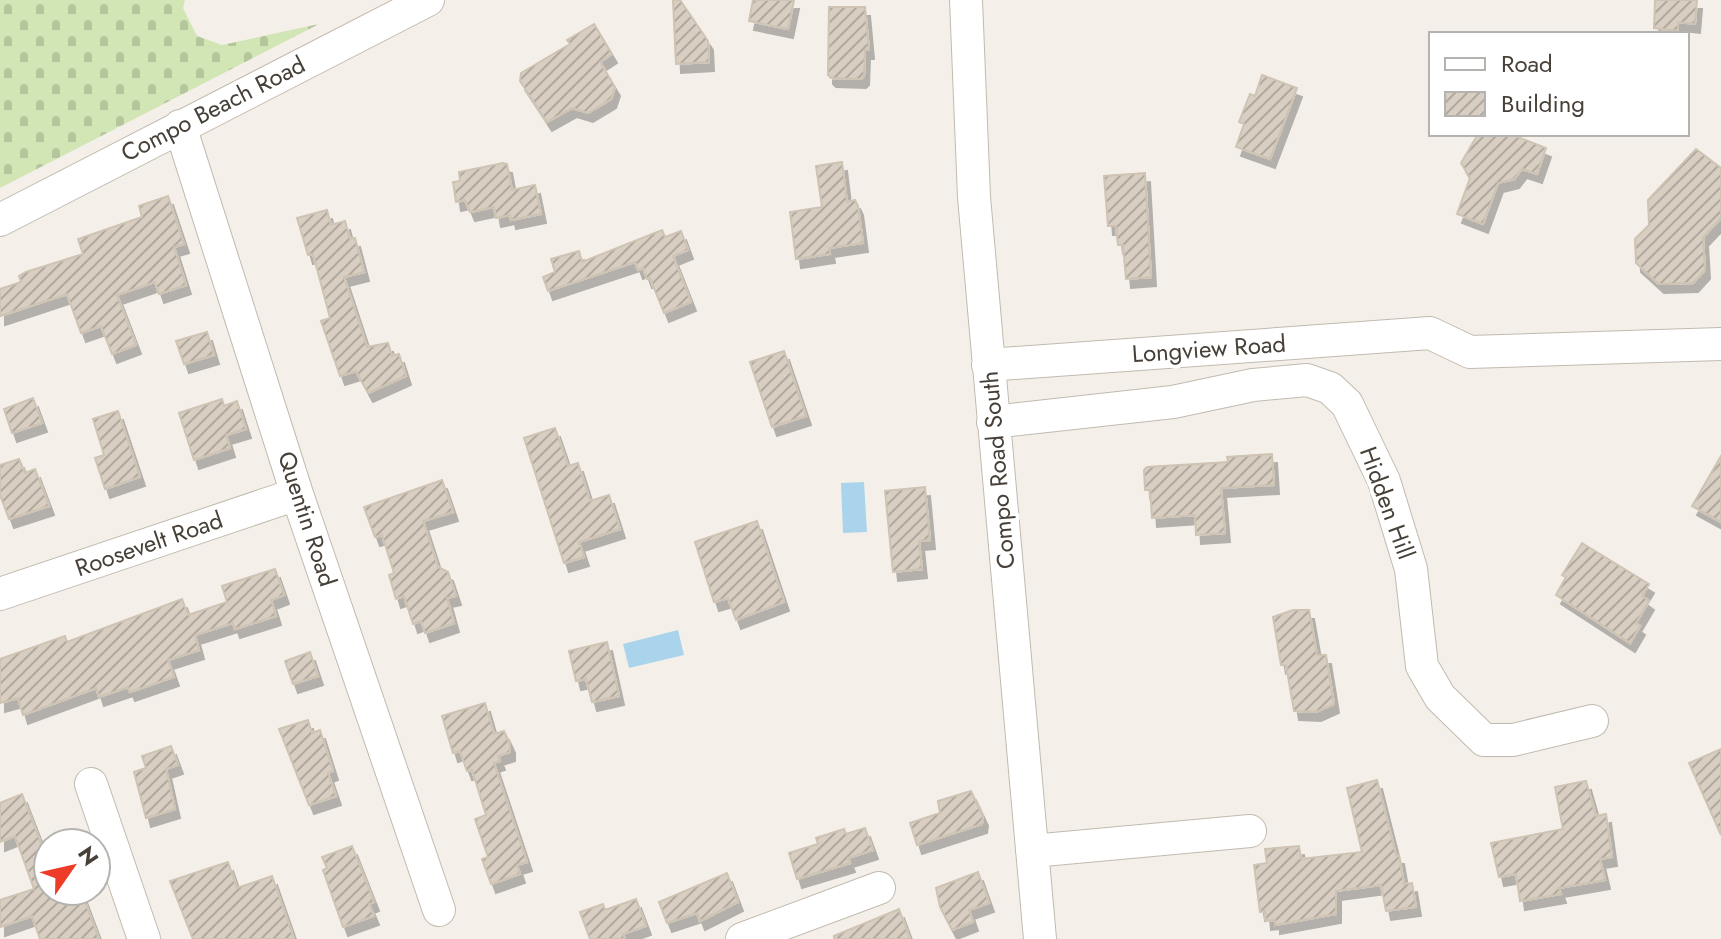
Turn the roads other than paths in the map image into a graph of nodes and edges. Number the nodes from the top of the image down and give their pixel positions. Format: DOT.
graph roads {
  1 [pos="428,0"];
  2 [pos="966,0"];
  3 [pos="180,126"];
  4 [pos="0,220"];
  5 [pos="1721,344"];
  6 [pos="988,365"];
  7 [pos="993,422"];
  8 [pos="297,494"];
  9 [pos="0,594"];
  10 [pos="1592,721"];
  11 [pos="91,784"];
  12 [pos="1250,831"];
  13 [pos="1032,851"];
  14 [pos="879,888"];
  15 [pos="439,910"];
  16 [pos="144,939"];
  17 [pos="742,939"];
  18 [pos="1040,939"];
  1 -- 3 [label="street, Compo Beach Road"];
  2 -- 6 [label="street, Compo Road South"];
  3 -- 4 [label="street, Compo Beach Road"];
  3 -- 8 [label="street, Quentin Road"];
  5 -- 6 [label="street, Longview Road"];
  6 -- 7 [label="street, Compo Road South"];
  7 -- 10 [label="street, Hidden Hill"];
  7 -- 13 [label="street, Compo Road South"];
  8 -- 9 [label="street, Roosevelt Road"];
  8 -- 15 [label="street, Quentin Road"];
  11 -- 16 [label="street"];
  12 -- 13 [label="street"];
  13 -- 18 [label="street, Compo Road South"];
  14 -- 17 [label="street"];
}
